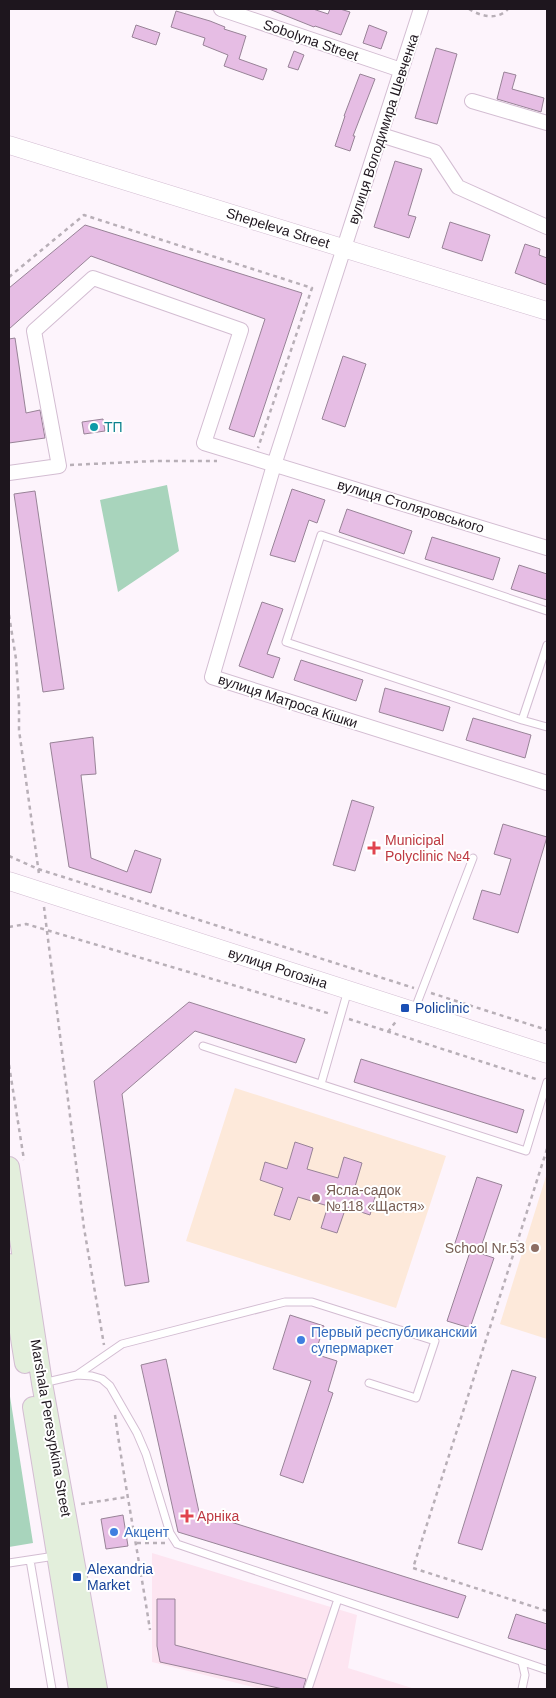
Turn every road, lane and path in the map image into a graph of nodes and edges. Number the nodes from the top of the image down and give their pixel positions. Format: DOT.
graph roads {
  1 [pos="221,9"];
  2 [pos="421,9"];
  3 [pos="469,9"];
  4 [pos="508,9"];
  5 [pos="401,70"];
  6 [pos="472,101"];
  7 [pos="547,123"];
  8 [pos="381,135"];
  9 [pos="9,145"];
  10 [pos="547,227"];
  11 [pos="344,249"];
  12 [pos="9,277"];
  13 [pos="547,311"];
  14 [pos="255,459"];
  15 [pos="219,461"];
  16 [pos="274,465"];
  17 [pos="59,466"];
  18 [pos="9,473"];
  19 [pos="547,548"];
  20 [pos="547,611"];
  21 [pos="9,615"];
  22 [pos="547,645"];
  23 [pos="522,720"];
  24 [pos="547,727"];
  25 [pos="547,783"];
  26 [pos="9,856"];
  27 [pos="473,858"];
  28 [pos="38,869"];
  29 [pos="9,881"];
  30 [pos="41,892"];
  31 [pos="9,927"];
  32 [pos="48,930"];
  33 [pos="348,990"];
  34 [pos="422,990"];
  35 [pos="414,1012"];
  36 [pos="340,1017"];
  37 [pos="547,1030"];
  38 [pos="203,1046"];
  39 [pos="547,1054"];
  40 [pos="547,1082"];
  41 [pos="321,1084"];
  42 [pos="547,1149"];
  43 [pos="9,1167"];
  44 [pos="10,1273"];
  45 [pos="106,1354"];
  46 [pos="77,1375"];
  47 [pos="42,1383"];
  48 [pos="369,1383"];
  49 [pos="114,1414"];
  50 [pos="127,1497"];
  51 [pos="81,1504"];
  52 [pos="137,1543"];
  53 [pos="177,1544"];
  54 [pos="65,1554"];
  55 [pos="30,1560"];
  56 [pos="9,1563"];
  57 [pos="338,1599"];
  58 [pos="547,1611"];
  59 [pos="150,1630"];
  60 [pos="522,1662"];
  61 [pos="547,1670"];
  62 [pos="52,1689"];
  63 [pos="80,1689"];
  64 [pos="97,1689"];
  65 [pos="308,1689"];
  66 [pos="522,1689"];
  1 -- 5 [label="street, Sobolyna Street"];
  2 -- 5 [label="street, вулиця Володимира Шевченка"];
  3 -- 4 [label="path"];
  5 -- 8 [label="street, вулиця Володимира Шевченка"];
  6 -- 7 [label="street"];
  8 -- 10 [label="street"];
  8 -- 11 [label="street, вулиця Володимира Шевченка"];
  9 -- 11 [label="street, Shepeleva Street"];
  11 -- 13 [label="street, Shepeleva Street"];
  11 -- 16 [label="street, вулиця Володимира Шевченка"];
  12 -- 14 [label="path"];
  14 -- 16 [label="street, вулиця Столяровського"];
  14 -- 17 [label="street, вулиця Столяровського"];
  15 -- 17 [label="path"];
  16 -- 19 [label="street, вулиця Столяровського"];
  16 -- 25 [label="street, вулиця Матроса Кішки"];
  17 -- 18 [label="street"];
  20 -- 23 [label="lane"];
  21 -- 28 [label="path"];
  22 -- 23 [label="lane"];
  23 -- 24 [label="lane"];
  26 -- 28 [label="path"];
  27 -- 34 [label="lane"];
  28 -- 30 [label="path"];
  28 -- 34 [label="path"];
  29 -- 30 [label="street, вулиця Рогозіна"];
  30 -- 32 [label="path"];
  30 -- 33 [label="street, вулиця Рогозіна"];
  31 -- 32 [label="path"];
  32 -- 36 [label="path"];
  32 -- 45 [label="path"];
  33 -- 35 [label="street, вулиця Рогозіна"];
  33 -- 36 [label="lane"];
  34 -- 35 [label="lane"];
  34 -- 37 [label="path"];
  35 -- 39 [label="street, вулиця Рогозіна"];
  36 -- 40 [label="path"];
  36 -- 41 [label="lane"];
  38 -- 41 [label="lane"];
  40 -- 41 [label="lane"];
  42 -- 58 [label="path"];
  43 -- 47 [label="main road, Marshala Peresypkina Street"];
  44 -- 54 [label="main road, Marshala Peresypkina Street"];
  45 -- 46 [label="lane"];
  45 -- 48 [label="lane"];
  46 -- 47 [label="lane"];
  46 -- 53 [label="lane"];
  47 -- 54 [label="main road, Marshala Peresypkina Street"];
  49 -- 50 [label="path"];
  50 -- 51 [label="path"];
  50 -- 52 [label="path"];
  52 -- 53 [label="path"];
  52 -- 59 [label="path"];
  53 -- 57 [label="lane"];
  54 -- 55 [label="lane"];
  54 -- 63 [label="main road, Marshala Peresypkina Street"];
  54 -- 64 [label="main road, Marshala Peresypkina Street"];
  55 -- 56 [label="lane"];
  55 -- 62 [label="lane"];
  57 -- 60 [label="lane"];
  57 -- 65 [label="lane"];
  60 -- 61 [label="lane"];
  60 -- 66 [label="lane"];
}
